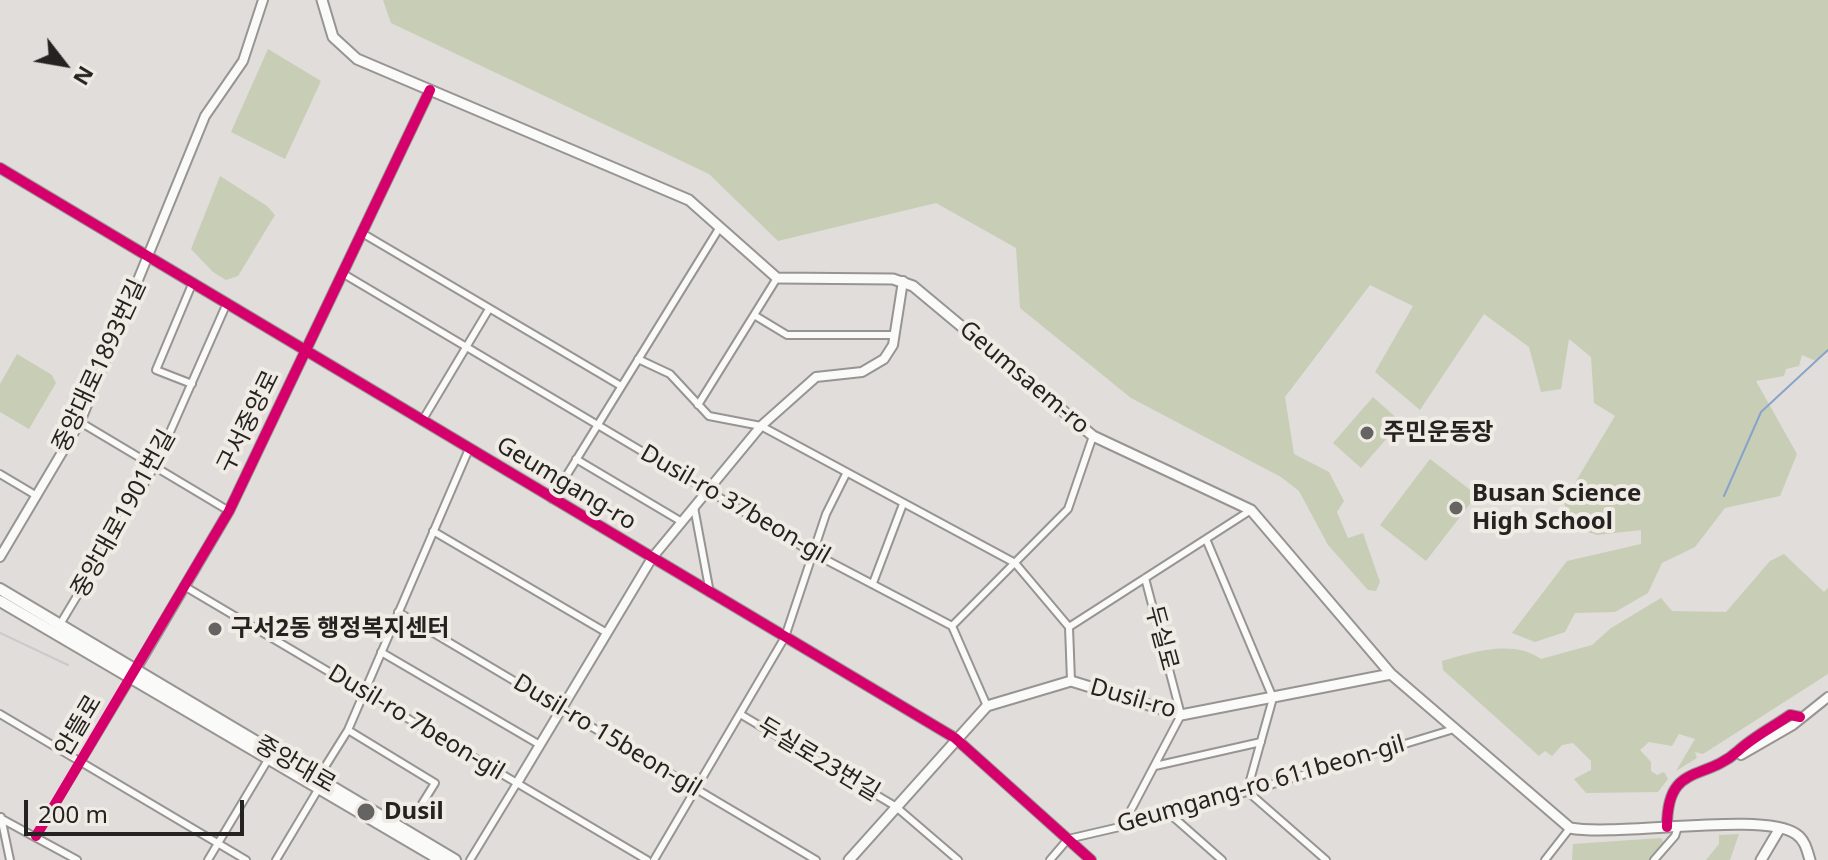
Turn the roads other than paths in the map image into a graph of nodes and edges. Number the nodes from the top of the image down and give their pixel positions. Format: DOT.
graph roads {
  1 [pos="263,0"];
  2 [pos="322,0"];
  3 [pos="430,90"];
  4 [pos="0,168"];
  5 [pos="721,226"];
  6 [pos="362,233"];
  7 [pos="150,257"];
  8 [pos="342,273"];
  9 [pos="777,278"];
  10 [pos="903,281"];
  11 [pos="193,282"];
  12 [pos="227,303"];
  13 [pos="489,309"];
  14 [pos="754,315"];
  15 [pos="895,335"];
  16 [pos="466,348"];
  17 [pos="306,351"];
  18 [pos="638,359"];
  19 [pos="192,384"];
  20 [pos="621,386"];
  21 [pos="698,405"];
  22 [pos="422,421"];
  23 [pos="80,422"];
  24 [pos="597,425"];
  25 [pos="761,426"];
  26 [pos="1093,436"];
  27 [pos="469,449"];
  28 [pos="576,459"];
  29 [pos="155,466"];
  30 [pos="0,474"];
  31 [pos="846,474"];
  32 [pos="709,489"];
  33 [pos="37,496"];
  34 [pos="552,499"];
  35 [pos="903,504"];
  36 [pos="694,507"];
  37 [pos="1251,510"];
  38 [pos="229,511"];
  39 [pos="682,522"];
  40 [pos="433,531"];
  41 [pos="1206,539"];
  42 [pos="813,553"];
  43 [pos="0,557"];
  44 [pos="652,558"];
  45 [pos="1015,563"];
  46 [pos="1145,578"];
  47 [pos="873,583"];
  48 [pos="184,586"];
  49 [pos="0,589"];
  50 [pos="710,593"];
  51 [pos="0,601"];
  52 [pos="398,612"];
  53 [pos="952,626"];
  54 [pos="1069,627"];
  55 [pos="57,630"];
  56 [pos="607,633"];
  57 [pos="785,637"];
  58 [pos="381,652"];
  59 [pos="133,674"];
  60 [pos="1391,674"];
  61 [pos="1071,681"];
  62 [pos="364,693"];
  63 [pos="1828,697"];
  64 [pos="1273,698"];
  65 [pos="987,706"];
  66 [pos="561,709"];
  67 [pos="0,714"];
  68 [pos="740,714"];
  69 [pos="1181,715"];
  70 [pos="1798,716"];
  71 [pos="1454,729"];
  72 [pos="348,730"];
  73 [pos="955,738"];
  74 [pos="1261,742"];
  75 [pos="540,745"];
  76 [pos="1738,751"];
  77 [pos="269,758"];
  78 [pos="81,761"];
  79 [pos="1154,766"];
  80 [pos="319,783"];
  81 [pos="517,783"];
  82 [pos="696,789"];
  83 [pos="1247,791"];
  84 [pos="895,806"];
  85 [pos="417,812"];
  86 [pos="1171,815"];
  87 [pos="0,816"];
  88 [pos="1122,827"];
  89 [pos="1672,827"];
  90 [pos="1570,828"];
  91 [pos="1780,828"];
  92 [pos="36,836"];
  93 [pos="1068,839"];
  94 [pos="218,843"];
  95 [pos="10,860"];
  96 [pos="77,860"];
  97 [pos="208,860"];
  98 [pos="246,860"];
  99 [pos="276,860"];
  100 [pos="441,860"];
  101 [pos="455,860"];
  102 [pos="470,860"];
  103 [pos="647,860"];
  104 [pos="654,860"];
  105 [pos="816,860"];
  106 [pos="849,860"];
  107 [pos="958,860"];
  108 [pos="1050,860"];
  109 [pos="1091,860"];
  110 [pos="1222,860"];
  111 [pos="1326,860"];
  112 [pos="1545,860"];
  113 [pos="1654,860"];
  114 [pos="1761,860"];
  115 [pos="1810,860"];
  1 -- 7 [label="street, 중앙대로1893번길"];
  2 -- 3 [label="main road"];
  3 -- 5 [label="main road"];
  3 -- 6 [label="street, 구서중앙로"];
  4 -- 7 [label="street, Geumgang-ro"];
  5 -- 9 [label="main road"];
  5 -- 18 [label="street"];
  6 -- 8 [label="street, 구서중앙로"];
  6 -- 13 [label="street"];
  7 -- 11 [label="street, Geumgang-ro"];
  7 -- 23 [label="street, 중앙대로1893번길"];
  8 -- 16 [label="street, Dusil-ro 37beon-gil"];
  8 -- 17 [label="street, 구서중앙로"];
  9 -- 10 [label="main road"];
  9 -- 14 [label="street"];
  10 -- 15 [label="street"];
  10 -- 26 [label="main road, Geumsaem-ro"];
  11 -- 12 [label="street, Geumgang-ro"];
  11 -- 19 [label="street"];
  12 -- 17 [label="street, Geumgang-ro"];
  12 -- 19 [label="street, 중앙대로1901번길"];
  13 -- 16 [label="street"];
  13 -- 20 [label="street"];
  14 -- 15 [label="street"];
  14 -- 21 [label="street"];
  15 -- 25 [label="street"];
  16 -- 22 [label="street"];
  16 -- 24 [label="street, Dusil-ro 37beon-gil"];
  17 -- 22 [label="street, Geumgang-ro"];
  17 -- 38 [label="street, 구서중앙로"];
  18 -- 20 [label="street"];
  18 -- 21 [label="street"];
  19 -- 29 [label="street, 중앙대로1901번길"];
  20 -- 24 [label="street"];
  21 -- 25 [label="street"];
  22 -- 27 [label="street, Geumgang-ro"];
  23 -- 29 [label="street"];
  23 -- 33 [label="street, 중앙대로1893번길"];
  24 -- 28 [label="street"];
  24 -- 32 [label="street, Dusil-ro 37beon-gil"];
  25 -- 31 [label="street"];
  25 -- 32 [label="street"];
  26 -- 37 [label="main road, Geumsaem-ro"];
  26 -- 45 [label="street"];
  27 -- 34 [label="street, Geumgang-ro"];
  27 -- 40 [label="street"];
  28 -- 34 [label="street"];
  28 -- 39 [label="street"];
  29 -- 38 [label="street"];
  29 -- 55 [label="street, 중앙대로1901번길"];
  30 -- 33 [label="street"];
  31 -- 35 [label="street"];
  31 -- 42 [label="street"];
  32 -- 36 [label="street"];
  32 -- 42 [label="street, Dusil-ro 37beon-gil"];
  33 -- 43 [label="street, 중앙대로1893번길"];
  34 -- 44 [label="street, Geumgang-ro"];
  35 -- 45 [label="street"];
  35 -- 47 [label="street"];
  36 -- 39 [label="street"];
  36 -- 50 [label="street"];
  37 -- 41 [label="street"];
  37 -- 60 [label="main road, Geumsaem-ro"];
  38 -- 48 [label="street, 구서중앙로"];
  39 -- 44 [label="street"];
  40 -- 52 [label="street"];
  40 -- 56 [label="street"];
  41 -- 46 [label="street"];
  41 -- 64 [label="street"];
  42 -- 47 [label="street, Dusil-ro 37beon-gil"];
  42 -- 57 [label="street"];
  44 -- 50 [label="street, Geumgang-ro"];
  44 -- 56 [label="street"];
  45 -- 53 [label="street"];
  45 -- 54 [label="street"];
  46 -- 54 [label="street"];
  46 -- 69 [label="street, 두실로"];
  47 -- 53 [label="street, Dusil-ro 37beon-gil"];
  48 -- 59 [label="street, 구서중앙로"];
  48 -- 62 [label="street, Dusil-ro 7beon-gil"];
  49 -- 55 [label="main road"];
  50 -- 57 [label="street, Geumgang-ro"];
  51 -- 55 [label="main road"];
  52 -- 58 [label="street"];
  52 -- 66 [label="street, Dusil-ro 15beon-gil"];
  53 -- 65 [label="street"];
  54 -- 61 [label="street"];
  55 -- 59 [label="main road"];
  56 -- 66 [label="street"];
  57 -- 68 [label="street"];
  57 -- 73 [label="street, Geumgang-ro"];
  58 -- 62 [label="street"];
  58 -- 75 [label="street"];
  59 -- 77 [label="main road"];
  59 -- 78 [label="street, 안뜰로"];
  59 -- 80 [label="main road, 중앙대로"];
  60 -- 64 [label="main road, Dusil-ro"];
  60 -- 71 [label="main road, Geumsaem-ro"];
  61 -- 65 [label="main road, Dusil-ro"];
  61 -- 69 [label="main road, Dusil-ro"];
  62 -- 72 [label="street"];
  62 -- 81 [label="street, Dusil-ro 7beon-gil"];
  63 -- 70 [label="street"];
  64 -- 69 [label="main road, Dusil-ro"];
  64 -- 74 [label="street"];
  65 -- 73 [label="main road, Dusil-ro"];
  66 -- 75 [label="street"];
  66 -- 82 [label="street, Dusil-ro 15beon-gil"];
  67 -- 78 [label="street"];
  68 -- 82 [label="street"];
  68 -- 84 [label="street, 두실로23번길"];
  69 -- 79 [label="street"];
  70 -- 76 [label="street"];
  70 -- 76 [label="street"];
  71 -- 83 [label="street, Geumgang-ro 611beon-gil"];
  71 -- 90 [label="main road, Geumsaem-ro"];
  72 -- 80 [label="street"];
  72 -- 85 [label="street"];
  73 -- 84 [label="main road, Dusil-ro"];
  73 -- 93 [label="street, Geumgang-ro"];
  74 -- 79 [label="street"];
  74 -- 83 [label="street"];
  75 -- 81 [label="street"];
  76 -- 89 [label="street"];
  77 -- 80 [label="main road"];
  77 -- 94 [label="street"];
  78 -- 92 [label="street, 안뜰로"];
  78 -- 94 [label="street"];
  79 -- 88 [label="street"];
  80 -- 99 [label="street"];
  80 -- 100 [label="main road"];
  80 -- 101 [label="main road, 중앙대로"];
  81 -- 102 [label="street"];
  81 -- 103 [label="street, Dusil-ro 7beon-gil"];
  82 -- 104 [label="street"];
  82 -- 105 [label="street, Dusil-ro 15beon-gil"];
  83 -- 86 [label="street, Geumgang-ro 611beon-gil"];
  83 -- 111 [label="street"];
  84 -- 106 [label="main road, Dusil-ro"];
  84 -- 107 [label="street, 두실로23번길"];
  86 -- 88 [label="street, Geumgang-ro 611beon-gil"];
  86 -- 110 [label="street"];
  87 -- 92 [label="street"];
  87 -- 95 [label="street"];
  88 -- 93 [label="street, Geumgang-ro 611beon-gil"];
  89 -- 90 [label="main road"];
  89 -- 91 [label="main road"];
  89 -- 113 [label="street"];
  90 -- 112 [label="street"];
  91 -- 114 [label="main road"];
  91 -- 115 [label="main road"];
  92 -- 96 [label="street"];
  93 -- 108 [label="street"];
  93 -- 109 [label="street, Geumgang-ro"];
  94 -- 97 [label="street"];
  94 -- 98 [label="street"];
}
